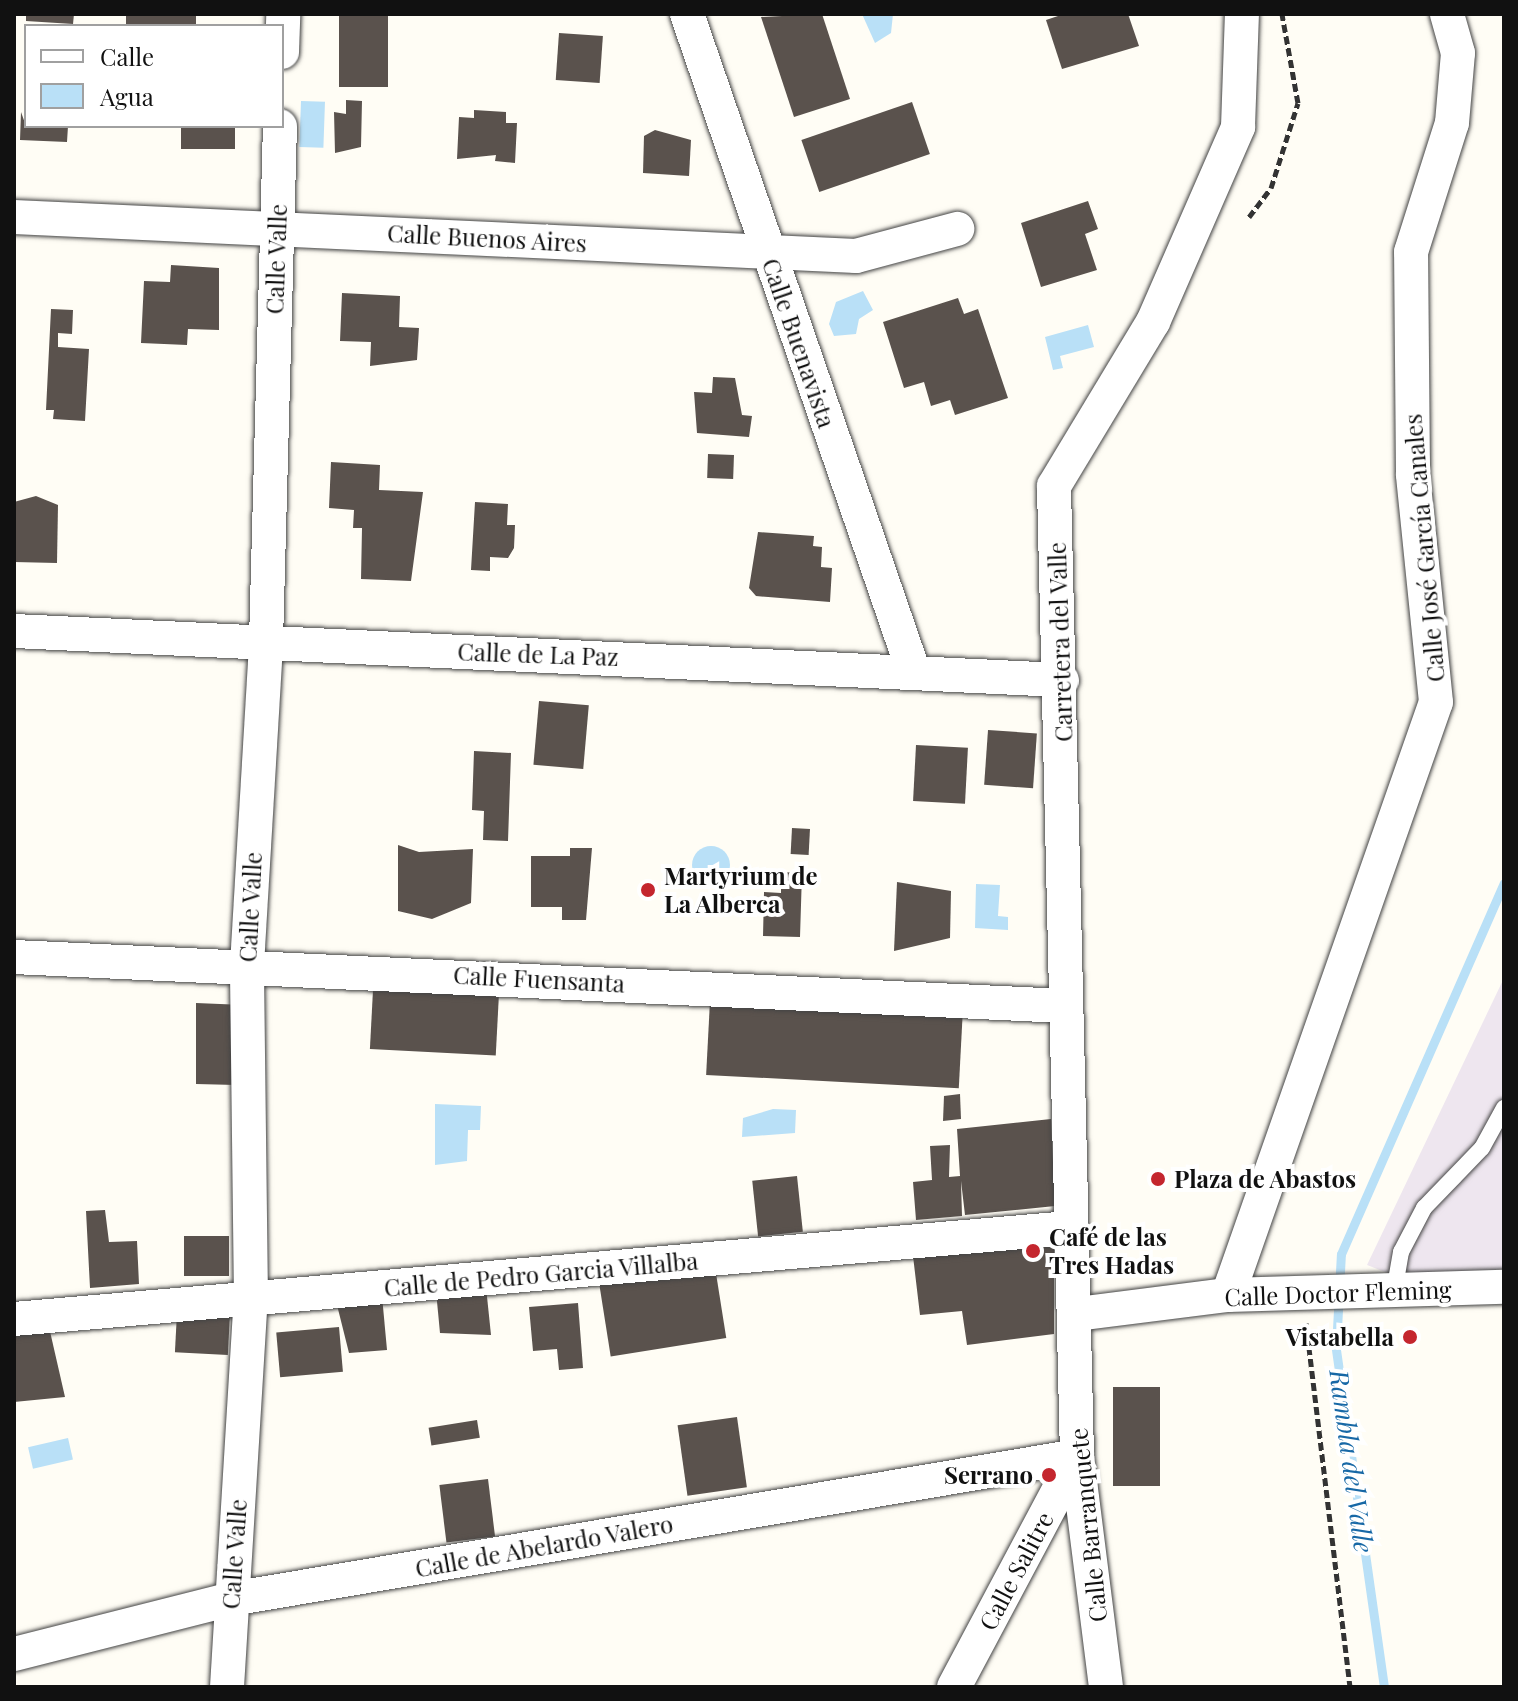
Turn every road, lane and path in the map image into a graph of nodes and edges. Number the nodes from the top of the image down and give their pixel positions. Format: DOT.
graph roads {
  1 [pos="687,14"];
  2 [pos="1242,14"];
  3 [pos="1282,14"];
  4 [pos="1447,14"];
  5 [pos="280,128"];
  6 [pos="14,217"];
  7 [pos="1249,217"];
  8 [pos="277,228"];
  9 [pos="957,229"];
  10 [pos="766,250"];
  11 [pos="14,631"];
  12 [pos="266,642"];
  13 [pos="913,670"];
  14 [pos="1062,680"];
  15 [pos="14,957"];
  16 [pos="247,965"];
  17 [pos="1064,1006"];
  18 [pos="1504,1108"];
  19 [pos="1068,1228"];
  20 [pos="1504,1287"];
  21 [pos="1302,1290"];
  22 [pos="1378,1294"];
  23 [pos="1228,1295"];
  24 [pos="251,1300"];
  25 [pos="1077,1314"];
  26 [pos="14,1319"];
  27 [pos="1077,1456"];
  28 [pos="231,1599"];
  29 [pos="14,1654"];
  30 [pos="227,1687"];
  31 [pos="954,1687"];
  32 [pos="1106,1687"];
  33 [pos="1350,1687"];
  1 -- 10 [label="street, Calle Buenavista"];
  2 -- 14 [label="street, Carretera del Valle"];
  3 -- 7 [label="path"];
  4 -- 23 [label="street, Calle José García Canales"];
  5 -- 8 [label="street, Calle Valle"];
  6 -- 8 [label="street, Calle Buenos Aires"];
  8 -- 10 [label="street, Calle Buenos Aires"];
  8 -- 12 [label="street, Calle Valle"];
  9 -- 10 [label="street, Calle Buenos Aires"];
  10 -- 13 [label="street, Calle Buenavista"];
  11 -- 12 [label="street, Calle de La Paz"];
  12 -- 13 [label="street, Calle de La Paz"];
  12 -- 16 [label="street, Calle Valle"];
  13 -- 14 [label="street, Calle de La Paz"];
  14 -- 17 [label="street, Carretera del Valle"];
  15 -- 16 [label="street, Calle Fuensanta"];
  16 -- 17 [label="street, Calle Fuensanta"];
  16 -- 24 [label="street, Calle Valle"];
  17 -- 19 [label="street, Carretera del Valle"];
  18 -- 22 [label="lane"];
  19 -- 24 [label="street, Calle de Pedro Garcia Villalba"];
  19 -- 25 [label="street, Carretera del Valle"];
  20 -- 22 [label="street, Calle Doctor Fleming"];
  21 -- 22 [label="street, Calle Doctor Fleming"];
  21 -- 23 [label="street, Calle Doctor Fleming"];
  21 -- 33 [label="path"];
  23 -- 25 [label="street, Calle Doctor Fleming"];
  24 -- 26 [label="street, Calle de Pedro Garcia Villalba"];
  24 -- 28 [label="street, Calle Valle"];
  25 -- 27 [label="street, Calle Barranquete"];
  27 -- 28 [label="street, Calle de Abelardo Valero"];
  27 -- 31 [label="street, Calle Salitre"];
  27 -- 32 [label="street, Calle Barranquete"];
  28 -- 29 [label="street, Calle de Abelardo Valero"];
  28 -- 30 [label="street, Calle Valle"];
}
